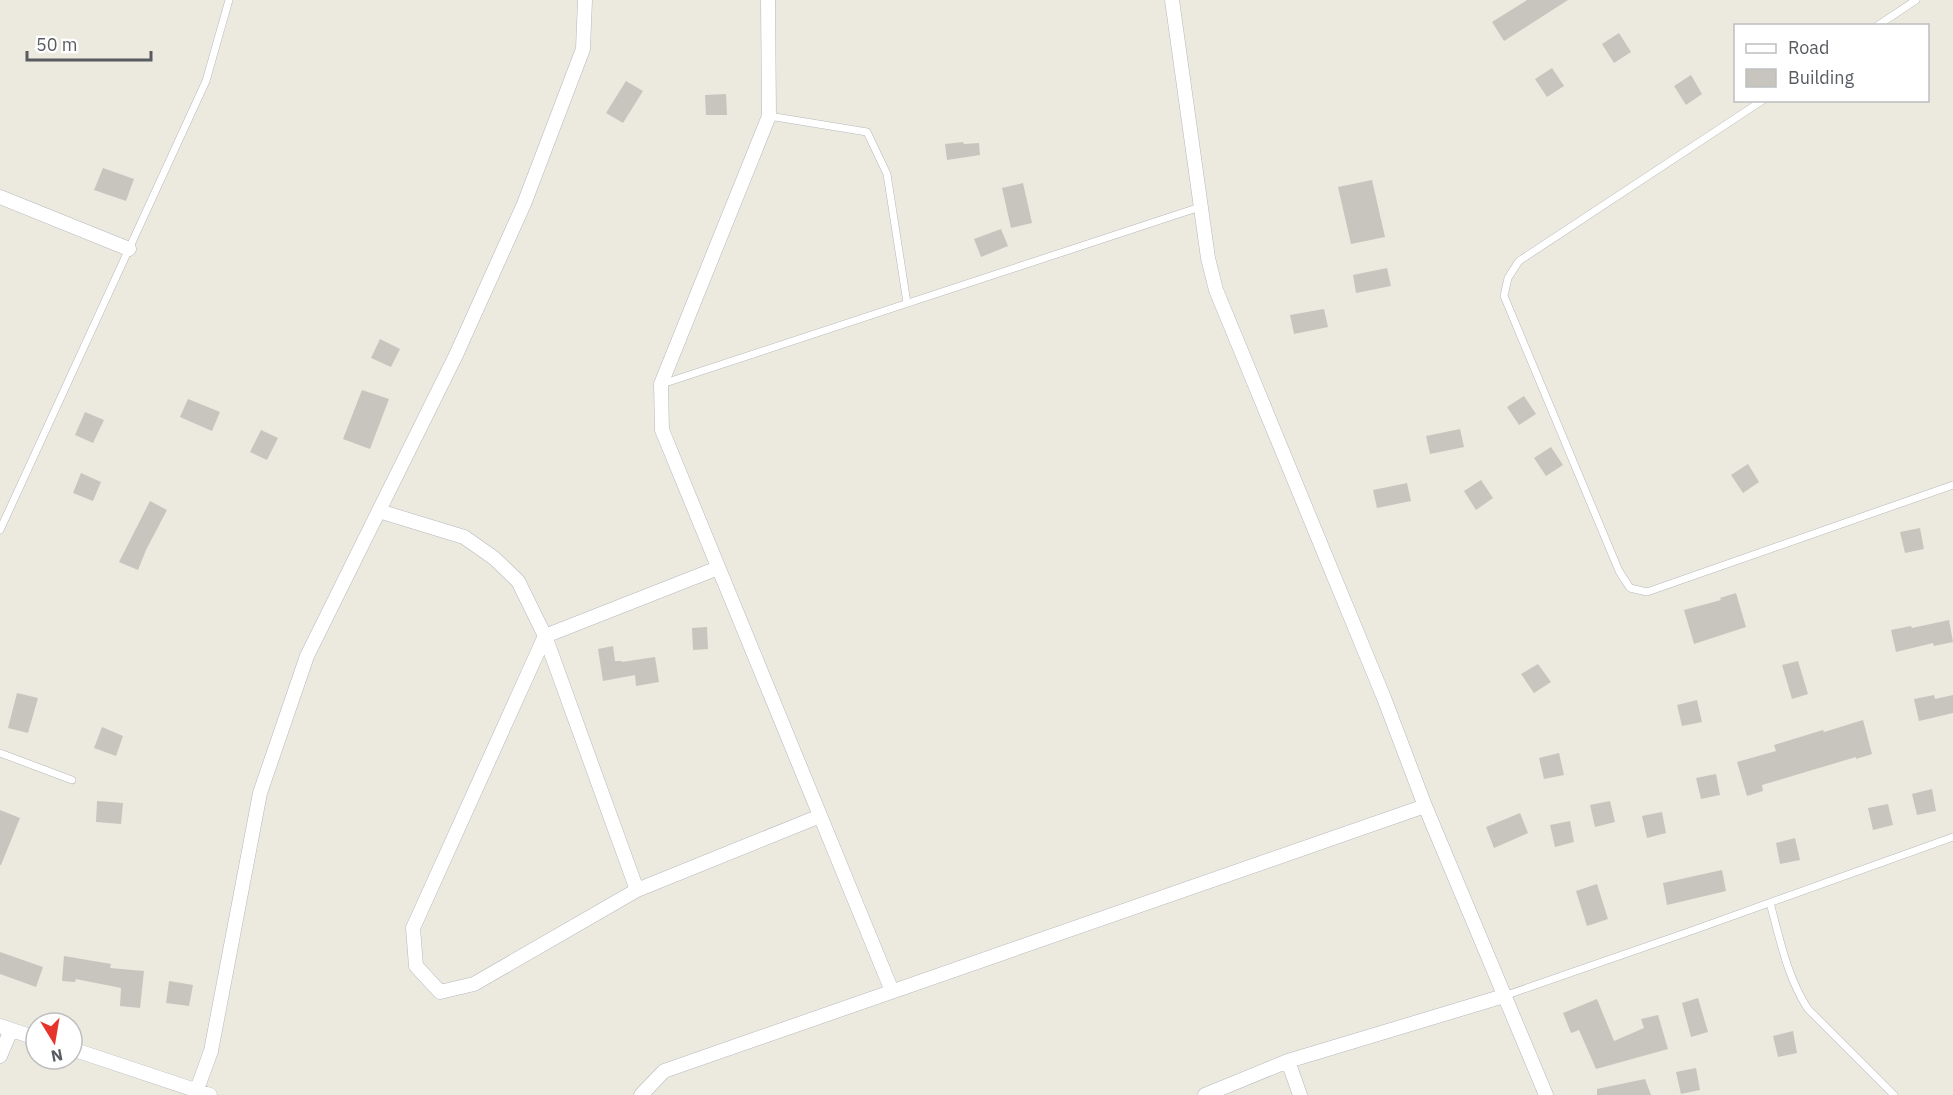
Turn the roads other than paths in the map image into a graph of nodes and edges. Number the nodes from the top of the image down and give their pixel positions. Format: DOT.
graph roads {
  1 [pos="229,0"];
  2 [pos="585,0"];
  3 [pos="768,0"];
  4 [pos="1173,0"];
  5 [pos="1916,0"];
  6 [pos="1880,24"];
  7 [pos="1760,102"];
  8 [pos="769,116"];
  9 [pos="0,197"];
  10 [pos="1200,207"];
  11 [pos="129,249"];
  12 [pos="907,303"];
  13 [pos="662,384"];
  14 [pos="1953,485"];
  15 [pos="379,511"];
  16 [pos="0,530"];
  17 [pos="718,568"];
  18 [pos="545,636"];
  19 [pos="0,753"];
  20 [pos="72,780"];
  21 [pos="1425,806"];
  22 [pos="820,816"];
  23 [pos="1953,837"];
  24 [pos="637,890"];
  25 [pos="1770,903"];
  26 [pos="892,992"];
  27 [pos="1504,996"];
  28 [pos="6,1028"];
  29 [pos="24,1034"];
  30 [pos="84,1053"];
  31 [pos="0,1056"];
  32 [pos="1288,1061"];
  33 [pos="201,1093"];
  34 [pos="641,1095"];
  35 [pos="1205,1095"];
  36 [pos="1300,1095"];
  37 [pos="1546,1095"];
  38 [pos="1894,1095"];
  1 -- 11 [label="lane"];
  2 -- 15 [label="street"];
  3 -- 8 [label="street"];
  4 -- 10 [label="street"];
  5 -- 6 [label="lane"];
  7 -- 14 [label="lane"];
  8 -- 12 [label="lane"];
  8 -- 13 [label="street"];
  9 -- 11 [label="street"];
  10 -- 12 [label="lane"];
  10 -- 21 [label="street"];
  11 -- 16 [label="lane"];
  12 -- 13 [label="lane"];
  13 -- 17 [label="street"];
  15 -- 18 [label="street"];
  15 -- 33 [label="street"];
  17 -- 18 [label="street"];
  17 -- 22 [label="street"];
  18 -- 24 [label="street"];
  18 -- 24 [label="street"];
  19 -- 20 [label="lane"];
  21 -- 26 [label="street"];
  21 -- 27 [label="street"];
  22 -- 24 [label="street"];
  22 -- 26 [label="street"];
  23 -- 25 [label="lane"];
  25 -- 27 [label="lane"];
  25 -- 38 [label="lane"];
  26 -- 34 [label="street"];
  27 -- 32 [label="street"];
  27 -- 37 [label="street"];
  28 -- 29 [label="street"];
  28 -- 31 [label="street"];
  30 -- 33 [label="street"];
  32 -- 35 [label="street"];
  32 -- 36 [label="street"];
}
